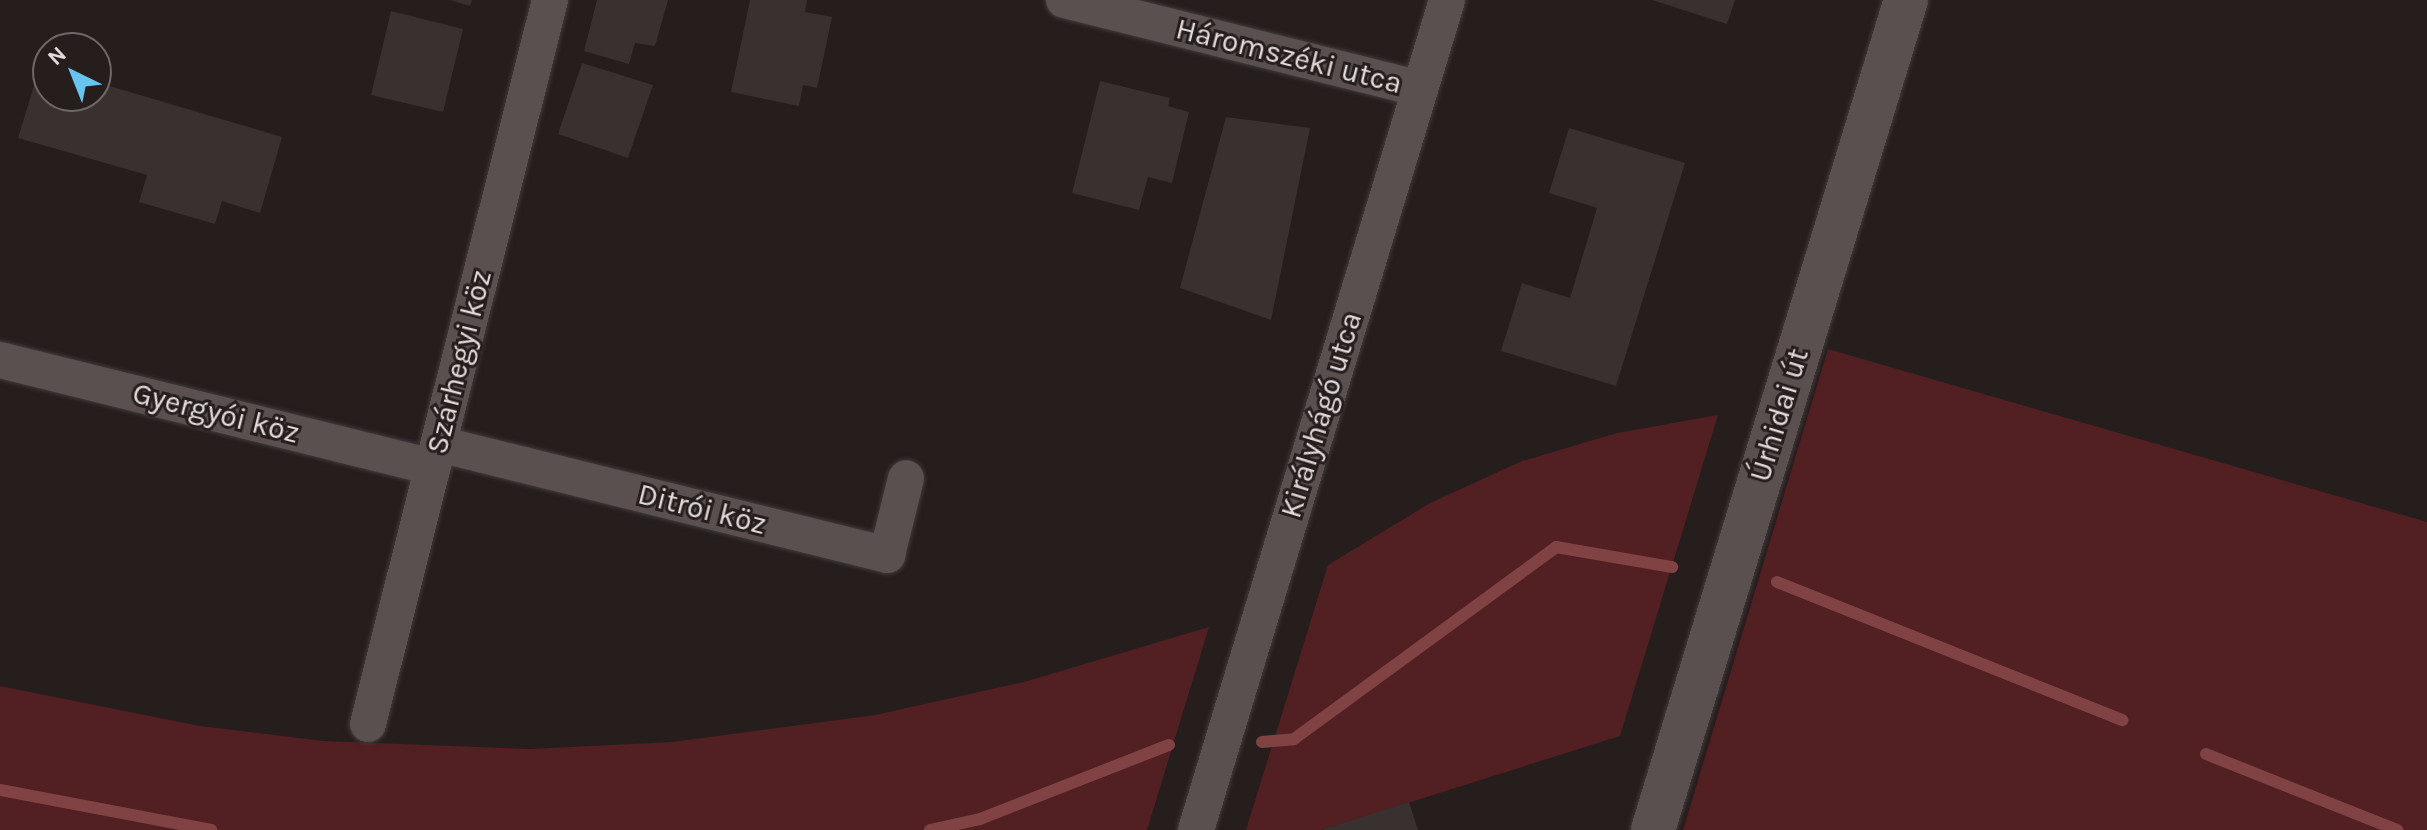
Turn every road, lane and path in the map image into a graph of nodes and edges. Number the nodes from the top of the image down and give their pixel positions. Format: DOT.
graph roads {
  1 [pos="550,0"];
  2 [pos="1064,0"];
  3 [pos="1447,0"];
  4 [pos="1906,0"];
  5 [pos="1420,89"];
  6 [pos="0,360"];
  7 [pos="436,456"];
  8 [pos="906,478"];
  9 [pos="368,724"];
  10 [pos="1196,830"];
  11 [pos="1653,830"];
  1 -- 7 [label="street, Szárhegyi köz"];
  2 -- 5 [label="street, Háromszéki utca"];
  3 -- 5 [label="street, Királyhágó utca"];
  4 -- 11 [label="main road, Úrhidai út"];
  5 -- 10 [label="street, Királyhágó utca"];
  6 -- 7 [label="street, Gyergyói köz"];
  7 -- 8 [label="street, Ditrói köz"];
  7 -- 9 [label="street, Szárhegyi köz"];
}
